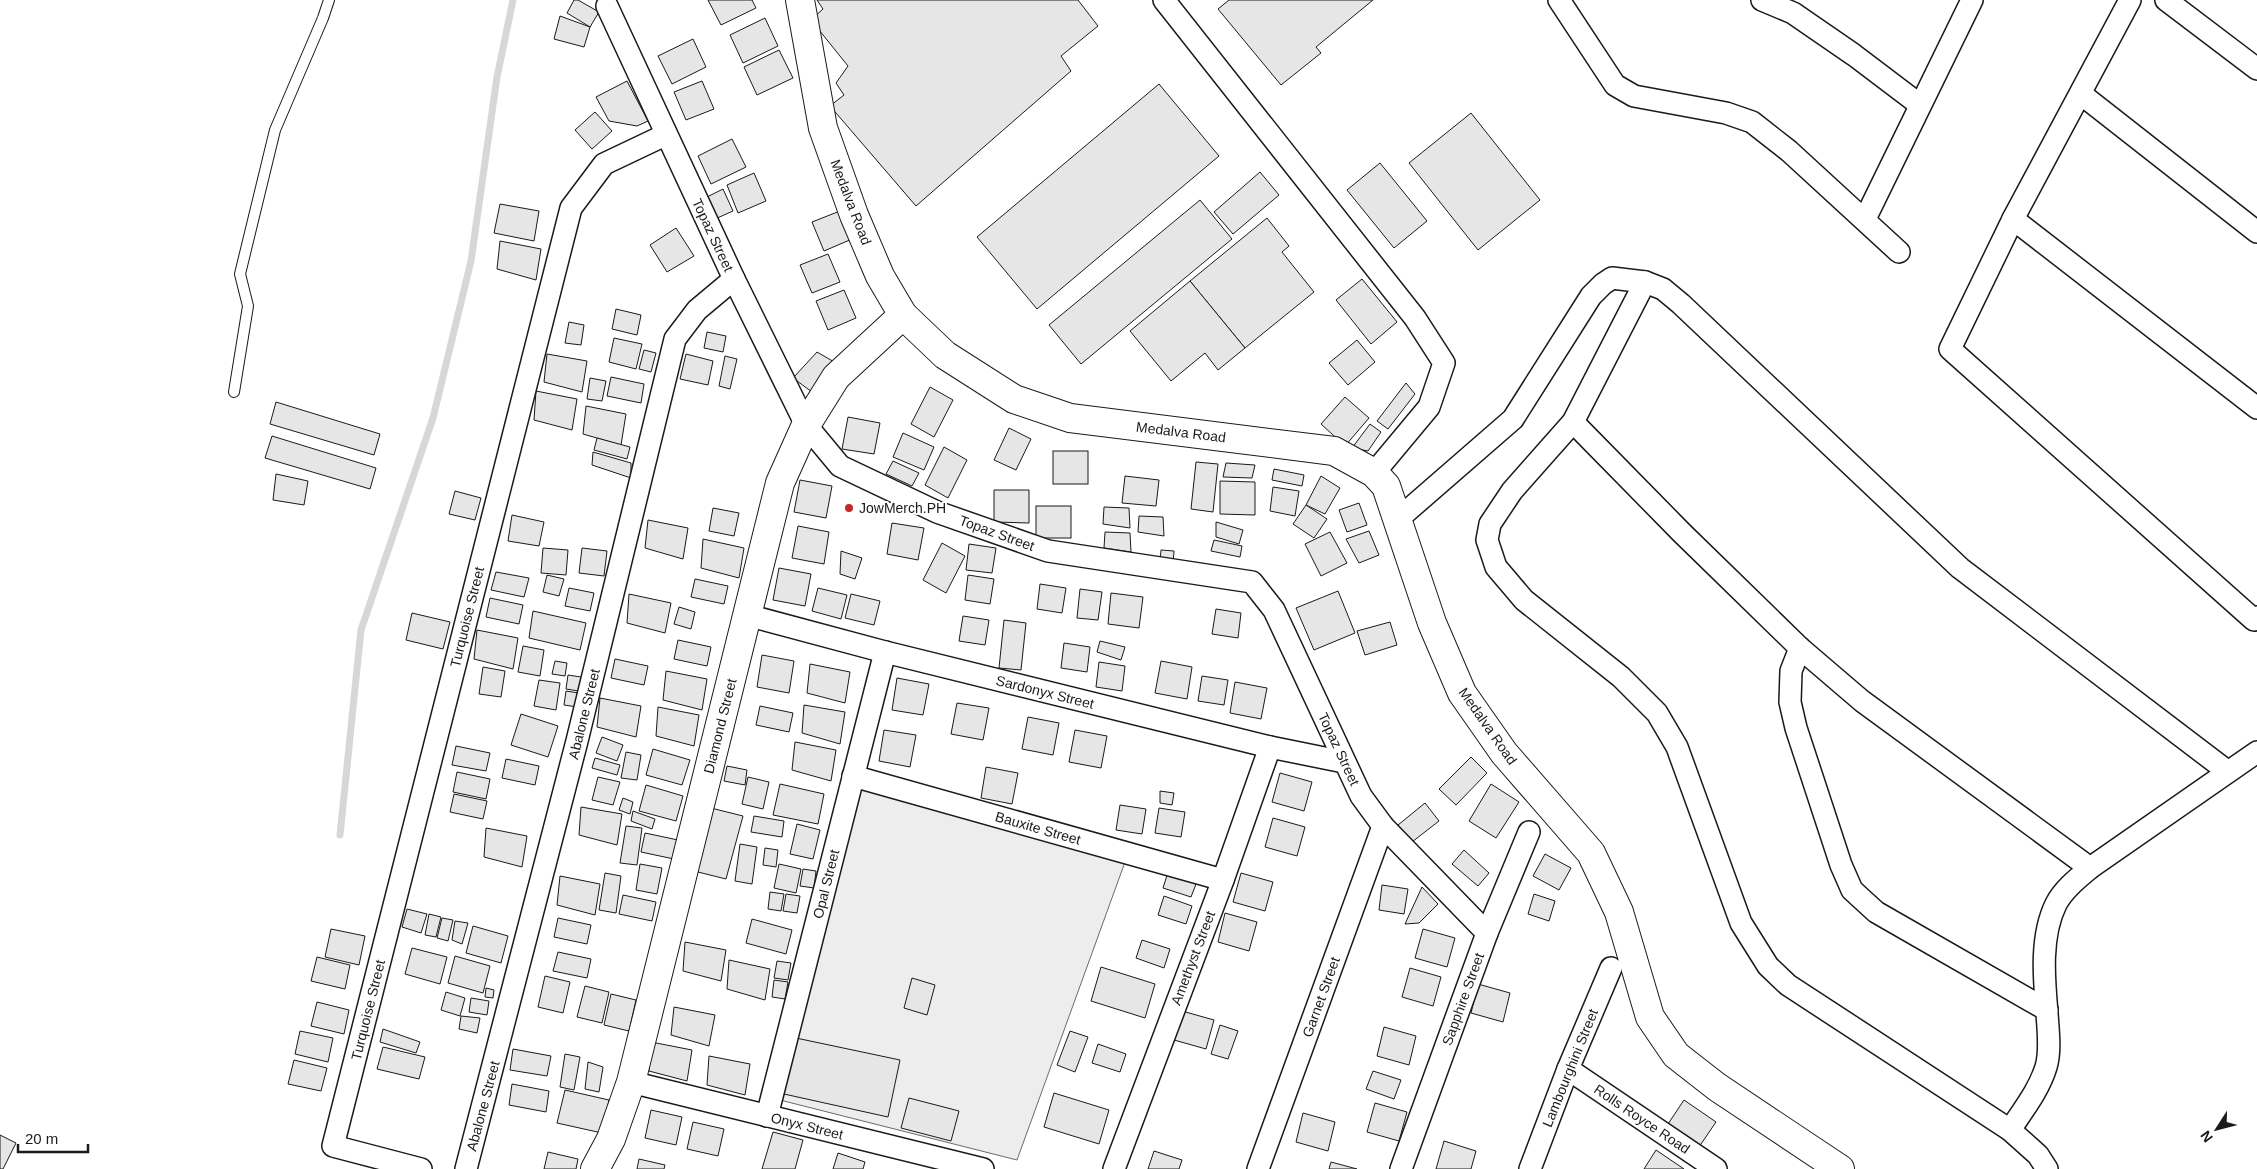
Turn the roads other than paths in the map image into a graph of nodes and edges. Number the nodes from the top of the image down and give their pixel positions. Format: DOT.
graph roads {
  1 [pos="329,0"];
  2 [pos="800,0"];
  3 [pos="1164,0"];
  4 [pos="1560,0"];
  5 [pos="1762,0"];
  6 [pos="1972,0"];
  7 [pos="2130,0"];
  8 [pos="2166,0"];
  9 [pos="607,6"];
  10 [pos="2257,69"];
  11 [pos="2081,94"];
  12 [pos="1920,105"];
  13 [pos="665,135"];
  14 [pos="2013,218"];
  15 [pos="1866,219"];
  16 [pos="2257,232"];
  17 [pos="1899,252"];
  18 [pos="734,279"];
  19 [pos="1645,282"];
  20 [pos="903,315"];
  21 [pos="234,392"];
  22 [pos="2257,408"];
  23 [pos="1573,422"];
  24 [pos="806,425"];
  25 [pos="1374,473"];
  26 [pos="1398,519"];
  27 [pos="748,616"];
  28 [pos="2257,617"];
  29 [pos="1800,648"];
  30 [pos="885,652"];
  31 [pos="1270,747"];
  32 [pos="2257,752"];
  33 [pos="1344,762"];
  34 [pos="2227,771"];
  35 [pos="853,776"];
  36 [pos="1383,826"];
  37 [pos="1529,832"];
  38 [pos="2090,868"];
  39 [pos="1223,880"];
  40 [pos="1486,933"];
  41 [pos="1611,968"];
  42 [pos="2047,1010"];
  43 [pos="1568,1069"];
  44 [pos="631,1082"];
  45 [pos="767,1116"];
  46 [pos="2010,1130"];
  47 [pos="1538,1166"];
  48 [pos="421,1169"];
  49 [pos="466,1169"];
  50 [pos="594,1169"];
  51 [pos="983,1169"];
  52 [pos="1114,1169"];
  53 [pos="1258,1169"];
  54 [pos="1401,1169"];
  55 [pos="1716,1169"];
  56 [pos="1840,1169"];
  57 [pos="2047,1169"];
  1 -- 21 [label="lane"];
  2 -- 20 [label="street, Medalva Road"];
  3 -- 25 [label="street"];
  4 -- 15 [label="street"];
  5 -- 12 [label="street"];
  6 -- 12 [label="street"];
  7 -- 11 [label="street"];
  8 -- 10 [label="street"];
  9 -- 13 [label="street, Topaz Street"];
  11 -- 14 [label="street"];
  11 -- 16 [label="street"];
  12 -- 15 [label="street"];
  13 -- 18 [label="street, Topaz Street"];
  13 -- 48 [label="street, Turquoise Street"];
  14 -- 22 [label="street"];
  14 -- 28 [label="street"];
  15 -- 17 [label="street"];
  18 -- 24 [label="street, Topaz Street"];
  18 -- 49 [label="street, Abalone Street"];
  19 -- 23 [label="street"];
  19 -- 26 [label="street"];
  19 -- 34 [label="street"];
  20 -- 24 [label="street, Diamond Street"];
  20 -- 25 [label="street, Medalva Road"];
  23 -- 29 [label="street"];
  23 -- 46 [label="street"];
  24 -- 27 [label="street, Diamond Street"];
  24 -- 33 [label="street, Topaz Street"];
  25 -- 26 [label="street, Medalva Road"];
  26 -- 56 [label="street, Medalva Road"];
  27 -- 30 [label="street, Sardonyx Street"];
  27 -- 44 [label="street, Diamond Street"];
  29 -- 38 [label="street"];
  29 -- 42 [label="street"];
  30 -- 31 [label="street, Sardonyx Street"];
  30 -- 35 [label="street, Opal Street"];
  31 -- 33 [label="street, Sardonyx Street"];
  31 -- 39 [label="street, Amethyst Street"];
  32 -- 34 [label="street"];
  33 -- 36 [label="street, Topaz Street"];
  34 -- 38 [label="street"];
  35 -- 39 [label="street, Bauxite Street"];
  35 -- 45 [label="street, Opal Street"];
  36 -- 40 [label="street, Topaz Street"];
  36 -- 53 [label="street, Garnet Street"];
  37 -- 40 [label="street, Sapphire Street"];
  38 -- 42 [label="street"];
  39 -- 52 [label="street, Amethyst Street"];
  40 -- 54 [label="street, Sapphire Street"];
  41 -- 43 [label="street, Lambourghini Street"];
  42 -- 46 [label="street"];
  43 -- 47 [label="street, Lambourghini Street"];
  43 -- 55 [label="street, Rolls Royce Road"];
  44 -- 45 [label="street, Onyx Street"];
  44 -- 50 [label="street, Diamond Street"];
  45 -- 51 [label="street, Onyx Street"];
  46 -- 57 [label="street"];
}
